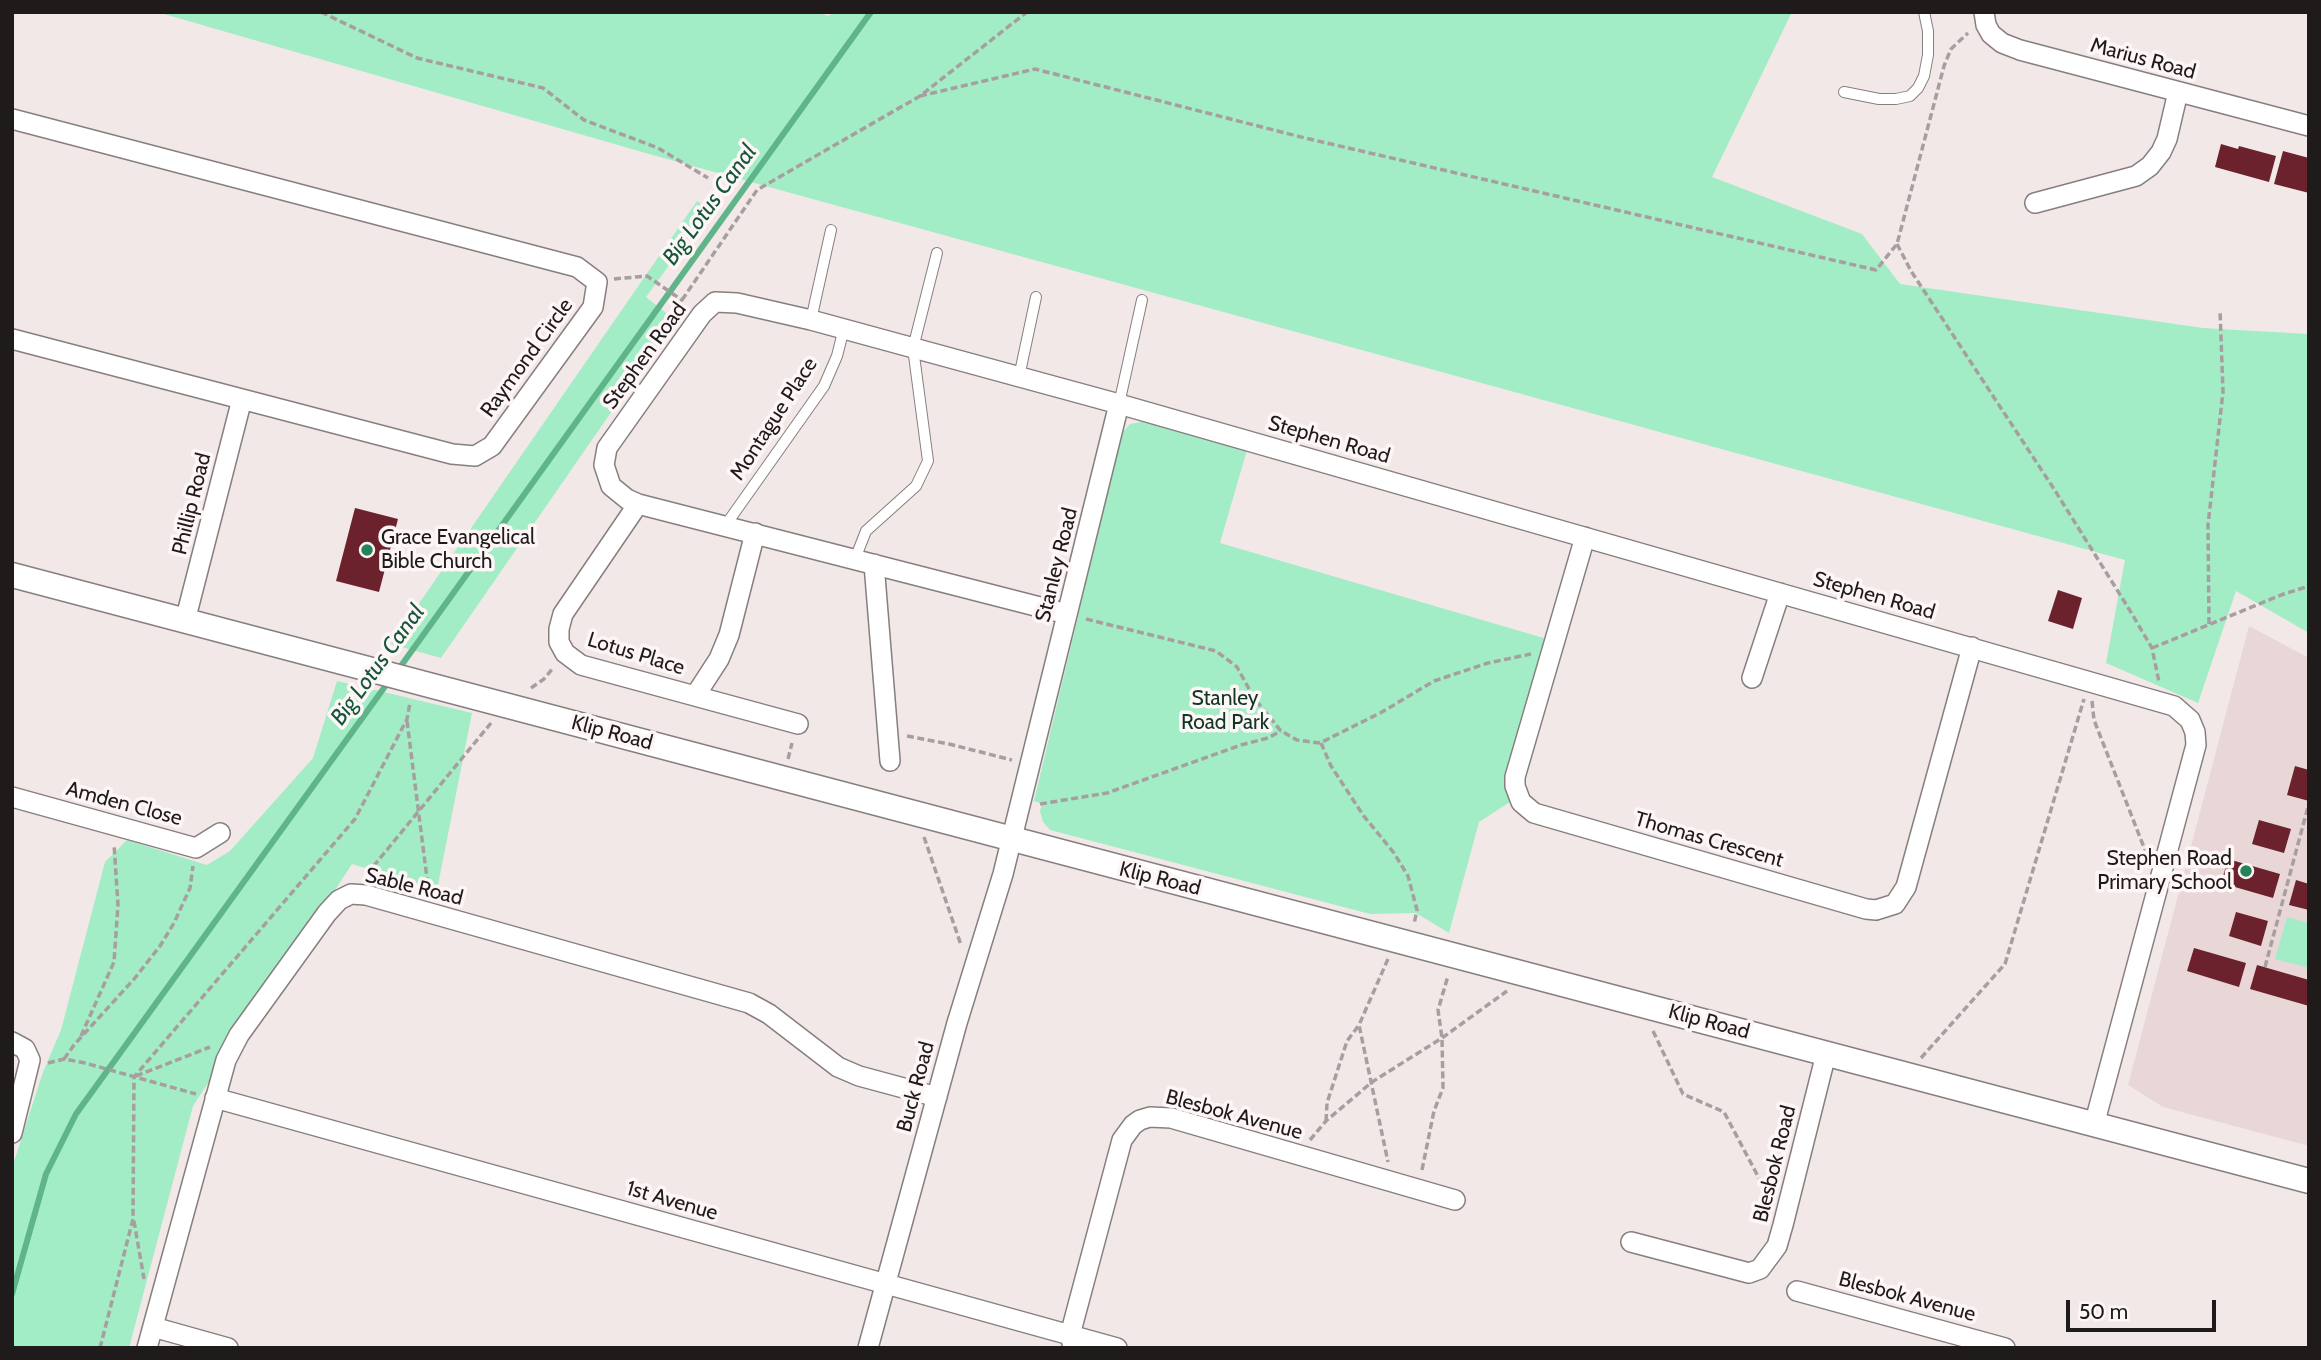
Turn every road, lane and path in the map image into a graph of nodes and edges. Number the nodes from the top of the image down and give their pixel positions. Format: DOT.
graph roads {
  1 [pos="321,12"];
  2 [pos="1027,12"];
  3 [pos="1924,12"];
  4 [pos="1985,19"];
  5 [pos="1844,92"];
  6 [pos="2178,92"];
  7 [pos="920,96"];
  8 [pos="12,119"];
  9 [pos="2309,125"];
  10 [pos="708,178"];
  11 [pos="2035,203"];
  12 [pos="831,230"];
  13 [pos="1897,244"];
  14 [pos="937,253"];
  15 [pos="607,280"];
  16 [pos="1036,297"];
  17 [pos="1142,300"];
  18 [pos="2220,310"];
  19 [pos="811,320"];
  20 [pos="844,328"];
  21 [pos="12,339"];
  22 [pos="914,348"];
  23 [pos="1020,377"];
  24 [pos="242,399"];
  25 [pos="1119,404"];
  26 [pos="638,504"];
  27 [pos="725,526"];
  28 [pos="755,533"];
  29 [pos="1585,537"];
  30 [pos="865,562"];
  31 [pos="12,575"];
  32 [pos="2309,586"];
  33 [pos="1780,593"];
  34 [pos="1075,616"];
  35 [pos="185,621"];
  36 [pos="2209,624"];
  37 [pos="1972,647"];
  38 [pos="2152,648"];
  39 [pos="1539,652"];
  40 [pos="565,653"];
  41 [pos="1752,678"];
  42 [pos="415,681"];
  43 [pos="2089,681"];
  44 [pos="695,696"];
  45 [pos="2162,702"];
  46 [pos="506,705"];
  47 [pos="407,719"];
  48 [pos="798,724"];
  49 [pos="1282,731"];
  50 [pos="887,732"];
  51 [pos="1321,743"];
  52 [pos="890,761"];
  53 [pos="1031,765"];
  54 [pos="782,779"];
  55 [pos="12,797"];
  56 [pos="2309,803"];
  57 [pos="1035,804"];
  58 [pos="418,810"];
  59 [pos="913,813"];
  60 [pos="115,825"];
  61 [pos="220,832"];
  62 [pos="1012,840"];
  63 [pos="196,848"];
  64 [pos="2159,886"];
  65 [pos="366,895"];
  66 [pos="431,913"];
  67 [pos="1415,916"];
  68 [pos="1396,939"];
  69 [pos="1454,955"];
  70 [pos="977,962"];
  71 [pos="2265,967"];
  72 [pos="1530,974"];
  73 [pos="1359,1025"];
  74 [pos="1650,1026"];
  75 [pos="239,1035"];
  76 [pos="80,1038"];
  77 [pos="1442,1038"];
  78 [pos="26,1051"];
  79 [pos="1826,1054"];
  80 [pos="64,1059"];
  81 [pos="1905,1076"];
  82 [pos="134,1077"];
  83 [pos="1373,1082"];
  84 [pos="212,1097"];
  85 [pos="937,1097"];
  86 [pos="1326,1121"];
  87 [pos="2094,1125"];
  88 [pos="12,1133"];
  89 [pos="1297,1154"];
  90 [pos="2309,1181"];
  91 [pos="1391,1182"];
  92 [pos="1418,1189"];
  93 [pos="1455,1200"];
  94 [pos="134,1219"];
  95 [pos="1783,1225"];
  96 [pos="1631,1242"];
  97 [pos="885,1284"];
  98 [pos="146,1286"];
  99 [pos="1797,1291"];
  100 [pos="153,1327"];
  101 [pos="1072,1341"];
  102 [pos="100,1348"];
  103 [pos="147,1348"];
  104 [pos="228,1348"];
  105 [pos="868,1348"];
  106 [pos="1117,1348"];
  107 [pos="2005,1348"];
  1 -- 10 [label="path"];
  2 -- 7 [label="path"];
  3 -- 5 [label="lane"];
  4 -- 6 [label="street, Marius Road"];
  4 -- 13 [label="path"];
  6 -- 9 [label="street, Marius Road"];
  6 -- 11 [label="street"];
  7 -- 13 [label="path"];
  7 -- 15 [label="path"];
  8 -- 24 [label="street, Raymond Circle"];
  12 -- 19 [label="lane"];
  13 -- 38 [label="path"];
  14 -- 22 [label="lane"];
  16 -- 23 [label="lane"];
  17 -- 25 [label="lane, Stanley Road"];
  18 -- 36 [label="path"];
  19 -- 20 [label="street, Stephen Road"];
  19 -- 26 [label="street, Stephen Road"];
  20 -- 22 [label="street, Stephen Road"];
  20 -- 27 [label="lane, Montague Place"];
  21 -- 24 [label="street, Raymond Circle"];
  22 -- 23 [label="street, Stephen Road"];
  22 -- 30 [label="lane"];
  23 -- 25 [label="street, Stephen Road"];
  24 -- 35 [label="street, Phillip Road"];
  25 -- 29 [label="street, Stephen Road"];
  25 -- 34 [label="street, Stanley Road"];
  26 -- 27 [label="street, Stephen Road"];
  26 -- 40 [label="street, Lotus Place"];
  27 -- 28 [label="street, Stephen Road"];
  28 -- 30 [label="street, Stephen Road"];
  28 -- 44 [label="street, Lotus Place"];
  29 -- 33 [label="street, Stephen Road"];
  29 -- 37 [label="street, Thomas Crescent"];
  30 -- 34 [label="street, Stephen Road"];
  30 -- 50 [label="street"];
  31 -- 35 [label="street, Klip Road"];
  32 -- 36 [label="path"];
  33 -- 37 [label="street, Stephen Road"];
  33 -- 41 [label="street"];
  34 -- 49 [label="path"];
  34 -- 53 [label="street, Stanley Road"];
  35 -- 42 [label="street, Klip Road"];
  36 -- 38 [label="path"];
  37 -- 43 [label="street, Stephen Road"];
  38 -- 45 [label="path"];
  39 -- 51 [label="path"];
  40 -- 44 [label="street, Lotus Place"];
  40 -- 46 [label="path"];
  42 -- 46 [label="street, Klip Road"];
  42 -- 47 [label="path"];
  43 -- 45 [label="street, Stephen Road"];
  43 -- 64 [label="path"];
  43 -- 81 [label="path"];
  44 -- 48 [label="street"];
  45 -- 64 [label="street, Stephen Road"];
  46 -- 54 [label="street, Klip Road"];
  46 -- 58 [label="path"];
  47 -- 58 [label="path"];
  47 -- 82 [label="path"];
  48 -- 54 [label="path"];
  49 -- 51 [label="path"];
  49 -- 57 [label="path"];
  50 -- 52 [label="street"];
  50 -- 53 [label="path"];
  51 -- 67 [label="path"];
  53 -- 62 [label="street, Stanley Road"];
  54 -- 59 [label="street, Klip Road"];
  55 -- 60 [label="street, Amden Close"];
  56 -- 71 [label="path"];
  58 -- 65 [label="path"];
  58 -- 66 [label="path"];
  59 -- 62 [label="street, Klip Road"];
  59 -- 70 [label="path"];
  60 -- 63 [label="street, Amden Close"];
  60 -- 76 [label="path"];
  61 -- 63 [label="street, Amden Close"];
  62 -- 68 [label="street, Klip Road"];
  62 -- 70 [label="street, Buck Road"];
  63 -- 76 [label="path"];
  64 -- 87 [label="street, Stephen Road"];
  65 -- 66 [label="street, Sable Road"];
  65 -- 75 [label="street, Sable Road"];
  66 -- 85 [label="street, Sable Road"];
  68 -- 69 [label="street, Klip Road"];
  68 -- 73 [label="path"];
  69 -- 72 [label="street, Klip Road"];
  69 -- 77 [label="path"];
  70 -- 85 [label="street, Buck Road"];
  72 -- 77 [label="path"];
  72 -- 79 [label="street, Klip Road"];
  73 -- 83 [label="path"];
  73 -- 86 [label="path"];
  74 -- 95 [label="path"];
  75 -- 82 [label="path"];
  75 -- 84 [label="street, Sable Road"];
  76 -- 80 [label="path"];
  77 -- 83 [label="path"];
  77 -- 92 [label="path"];
  78 -- 80 [label="path"];
  78 -- 88 [label="street"];
  79 -- 81 [label="street, Klip Road"];
  79 -- 95 [label="street, Blesbok Road"];
  80 -- 82 [label="path"];
  81 -- 87 [label="street, Klip Road"];
  82 -- 84 [label="path"];
  82 -- 94 [label="path"];
  83 -- 86 [label="path"];
  83 -- 91 [label="path"];
  84 -- 97 [label="street, 1st Avenue"];
  84 -- 100 [label="street, Sable Road"];
  85 -- 97 [label="street, Buck Road"];
  86 -- 89 [label="path"];
  87 -- 90 [label="street, Klip Road"];
  89 -- 91 [label="street, Blesbok Avenue"];
  89 -- 101 [label="street, Blesbok Avenue"];
  91 -- 92 [label="street, Blesbok Avenue"];
  92 -- 93 [label="street, Blesbok Avenue"];
  94 -- 98 [label="path"];
  94 -- 102 [label="path"];
  95 -- 96 [label="street, Blesbok Road"];
  97 -- 101 [label="street, 1st Avenue"];
  97 -- 105 [label="street, Buck Road"];
  99 -- 107 [label="street, Blesbok Avenue"];
  100 -- 103 [label="street, Sable Road"];
  100 -- 104 [label="street"];
  101 -- 106 [label="street, 1st Avenue"];
}
